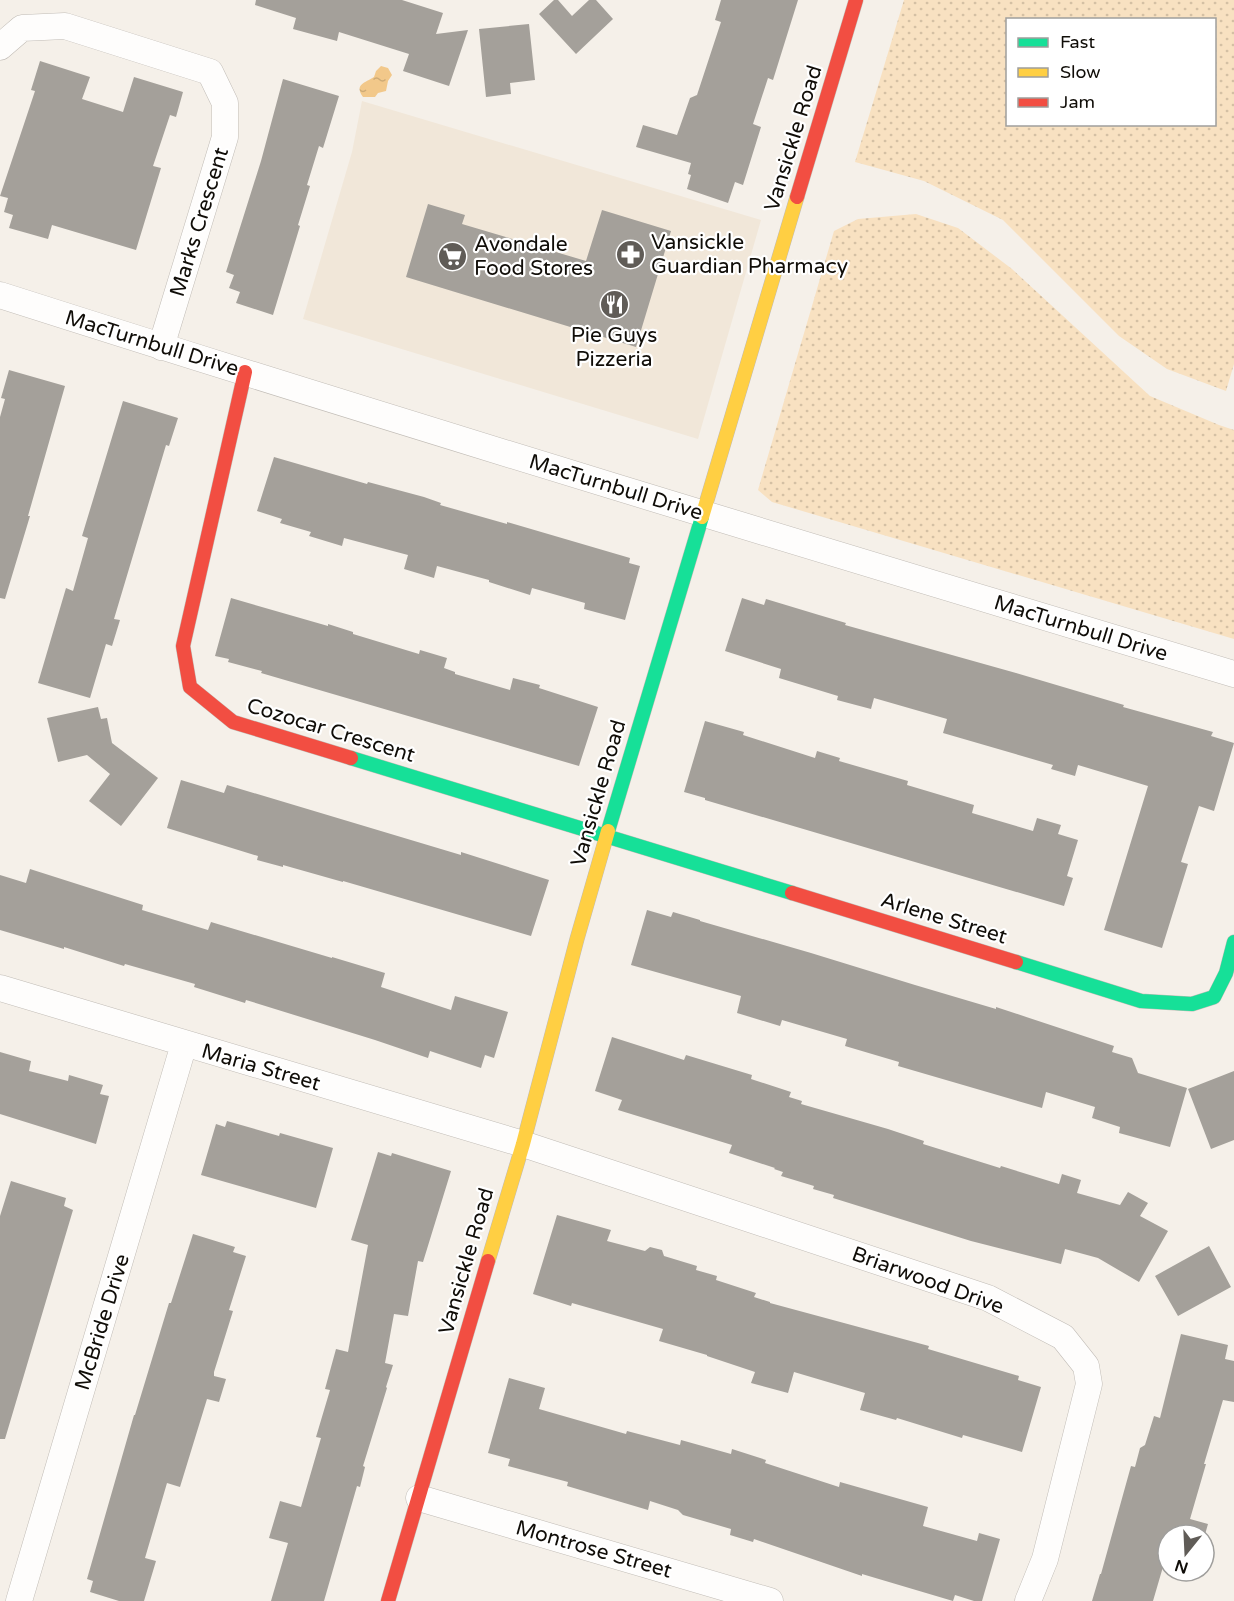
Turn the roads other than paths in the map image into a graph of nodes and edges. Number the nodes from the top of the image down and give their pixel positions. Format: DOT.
graph roads {
  1 [pos="856,0"];
  2 [pos="0,47"];
  3 [pos="0,295"];
  4 [pos="161,347"];
  5 [pos="245,372"];
  6 [pos="703,514"];
  7 [pos="1234,674"];
  8 [pos="607,836"];
  9 [pos="1234,942"];
  10 [pos="0,988"];
  11 [pos="184,1044"];
  12 [pos="523,1144"];
  13 [pos="419,1498"];
  14 [pos="19,1601"];
  15 [pos="388,1601"];
  16 [pos="770,1601"];
  17 [pos="1028,1601"];
  1 -- 6 [label="street, Vansickle Road"];
  2 -- 4 [label="street, Marks Crescent"];
  3 -- 4 [label="street, MacTurnbull Drive"];
  4 -- 5 [label="street, MacTurnbull Drive"];
  5 -- 6 [label="street, MacTurnbull Drive"];
  5 -- 8 [label="street, Cozocar Crescent"];
  6 -- 7 [label="street, MacTurnbull Drive"];
  6 -- 8 [label="street, Vansickle Road"];
  8 -- 9 [label="street, Arlene Street"];
  8 -- 12 [label="street, Vansickle Road"];
  10 -- 11 [label="street, Maria Street"];
  11 -- 12 [label="street, Maria Street"];
  11 -- 14 [label="street, McBride Drive"];
  12 -- 13 [label="street, Vansickle Road"];
  12 -- 17 [label="street, Briarwood Drive"];
  13 -- 15 [label="street, Vansickle Road"];
  13 -- 16 [label="street, Montrose Street"];
}
